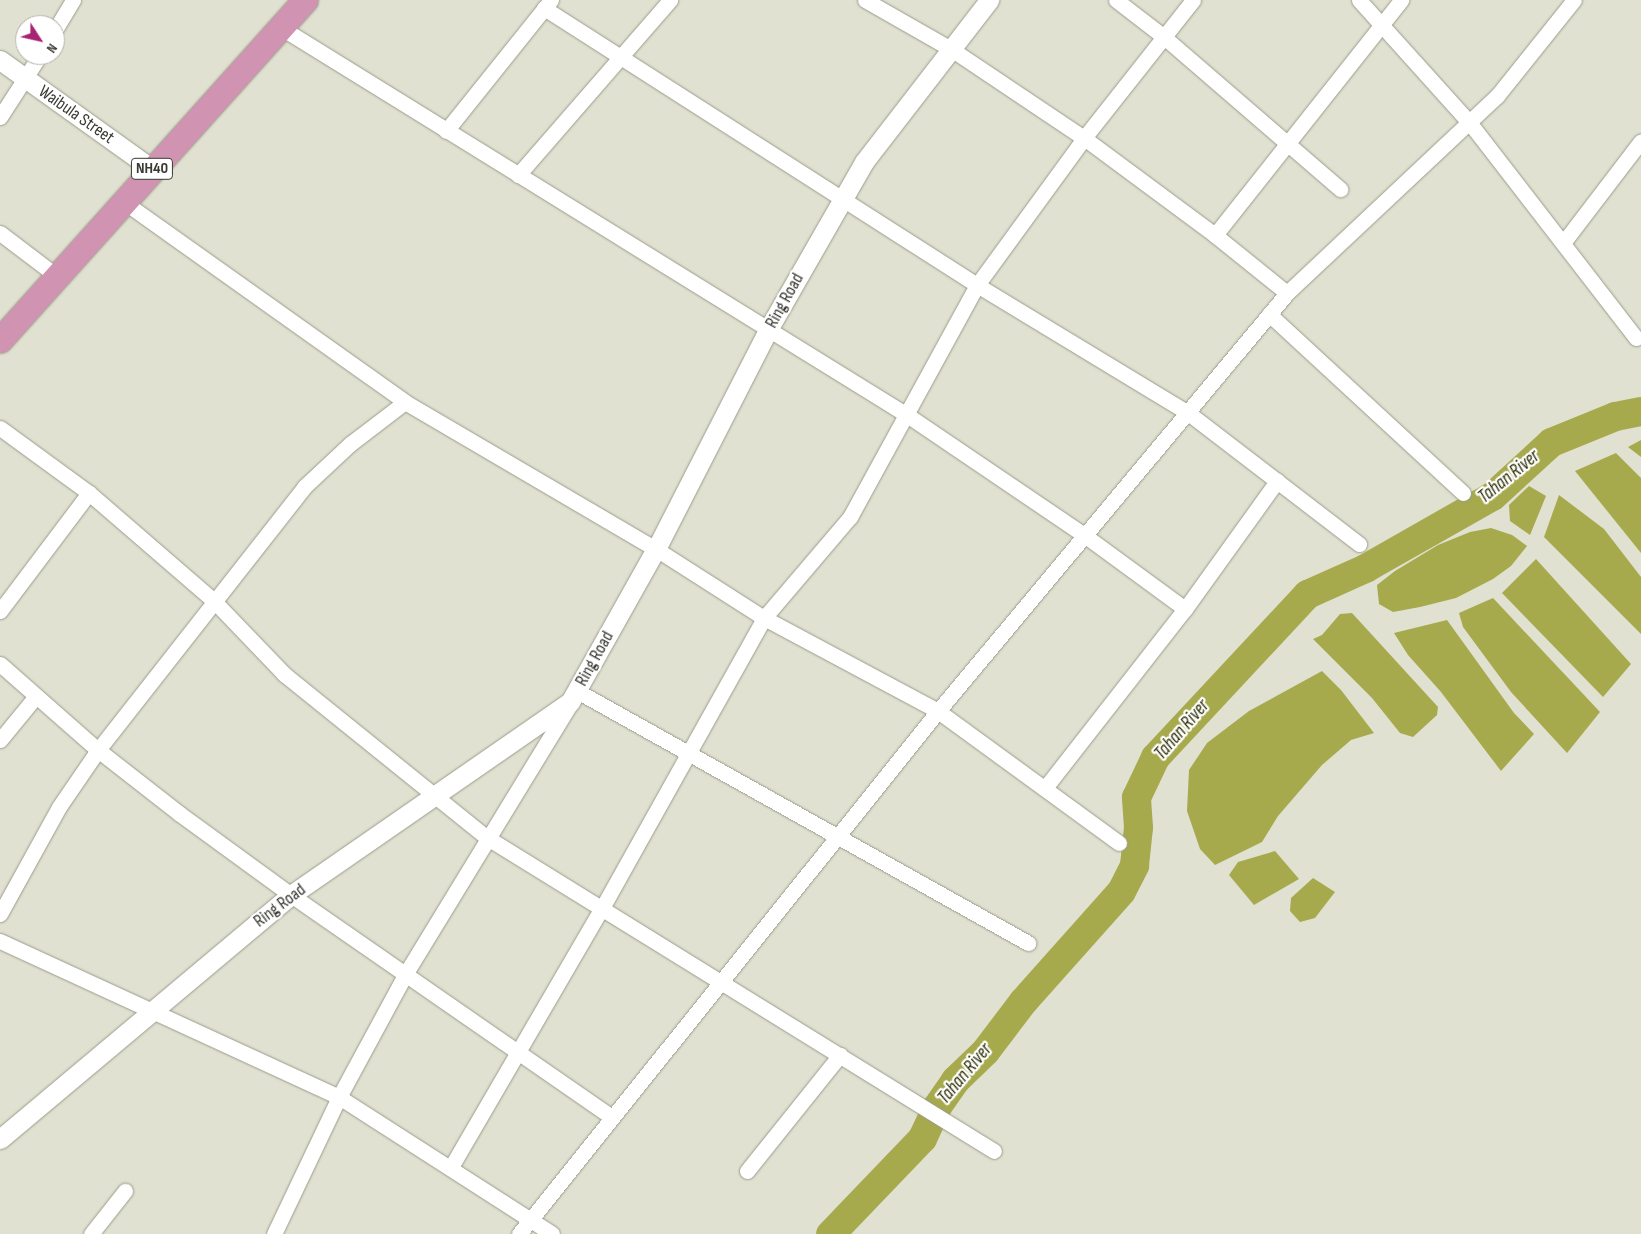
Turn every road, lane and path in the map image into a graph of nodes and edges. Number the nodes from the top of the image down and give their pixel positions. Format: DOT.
graph roads {
  1 [pos="73,0"];
  2 [pos="305,0"];
  3 [pos="670,0"];
  4 [pos="865,0"];
  5 [pos="989,0"];
  6 [pos="1116,0"];
  7 [pos="1193,0"];
  8 [pos="1360,0"];
  9 [pos="1401,0"];
  10 [pos="1574,0"];
  11 [pos="548,4"];
  12 [pos="64,15"];
  13 [pos="1382,24"];
  14 [pos="280,27"];
  15 [pos="1164,37"];
  16 [pos="951,49"];
  17 [pos="620,57"];
  18 [pos="0,60"];
  19 [pos="34,65"];
  20 [pos="26,80"];
  21 [pos="0,117"];
  22 [pos="1469,122"];
  23 [pos="446,131"];
  24 [pos="1084,138"];
  25 [pos="1641,142"];
  26 [pos="1286,144"];
  27 [pos="152,169"];
  28 [pos="518,175"];
  29 [pos="1340,189"];
  30 [pos="843,199"];
  31 [pos="124,202"];
  32 [pos="0,233"];
  33 [pos="1215,235"];
  34 [pos="1563,244"];
  35 [pos="58,277"];
  36 [pos="977,285"];
  37 [pos="1287,293"];
  38 [pos="1269,314"];
  39 [pos="769,328"];
  40 [pos="1636,338"];
  41 [pos="0,340"];
  42 [pos="405,402"];
  43 [pos="1187,412"];
  44 [pos="907,415"];
  45 [pos="0,428"];
  46 [pos="1277,481"];
  47 [pos="1463,492"];
  48 [pos="89,493"];
  49 [pos="1084,535"];
  50 [pos="1359,544"];
  51 [pos="656,549"];
  52 [pos="214,601"];
  53 [pos="1185,609"];
  54 [pos="0,611"];
  55 [pos="764,618"];
  56 [pos="0,664"];
  57 [pos="36,696"];
  58 [pos="574,697"];
  59 [pos="938,711"];
  60 [pos="0,740"];
  61 [pos="98,750"];
  62 [pos="688,754"];
  63 [pos="1045,788"];
  64 [pos="435,798"];
  65 [pos="836,836"];
  66 [pos="486,837"];
  67 [pos="1119,843"];
  68 [pos="291,895"];
  69 [pos="602,908"];
  70 [pos="0,914"];
  71 [pos="0,941"];
  72 [pos="1028,943"];
  73 [pos="406,974"];
  74 [pos="721,981"];
  75 [pos="150,1011"];
  76 [pos="520,1052"];
  77 [pos="840,1055"];
  78 [pos="339,1097"];
  79 [pos="612,1117"];
  80 [pos="0,1139"];
  81 [pos="994,1151"];
  82 [pos="450,1167"];
  83 [pos="747,1171"];
  84 [pos="125,1191"];
  85 [pos="532,1218"];
  86 [pos="91,1234"];
  87 [pos="274,1234"];
  88 [pos="519,1234"];
  89 [pos="552,1234"];
  1 -- 12 [label="street"];
  2 -- 14 [label="highway, NH40"];
  3 -- 17 [label="street"];
  4 -- 16 [label="street"];
  5 -- 16 [label="street, Ring Road"];
  6 -- 15 [label="street"];
  7 -- 15 [label="street"];
  8 -- 13 [label="street"];
  9 -- 13 [label="street"];
  10 -- 22 [label="street"];
  11 -- 17 [label="street"];
  11 -- 23 [label="street"];
  13 -- 22 [label="street"];
  13 -- 26 [label="street"];
  14 -- 23 [label="street"];
  14 -- 27 [label="highway, NH40"];
  15 -- 24 [label="street"];
  15 -- 26 [label="street"];
  16 -- 24 [label="street"];
  16 -- 30 [label="street, Ring Road"];
  17 -- 28 [label="street"];
  17 -- 30 [label="street"];
  18 -- 20 [label="street, Waibula Street"];
  19 -- 20 [label="street"];
  20 -- 21 [label="street"];
  20 -- 27 [label="street, Waibula Street"];
  22 -- 34 [label="street"];
  22 -- 37 [label="street"];
  23 -- 28 [label="street"];
  24 -- 33 [label="street"];
  24 -- 36 [label="street"];
  25 -- 34 [label="street"];
  26 -- 29 [label="street"];
  26 -- 33 [label="street"];
  27 -- 31 [label="highway, NH40"];
  28 -- 39 [label="street"];
  30 -- 36 [label="street"];
  30 -- 39 [label="street, Ring Road"];
  31 -- 35 [label="highway, NH40"];
  31 -- 42 [label="street"];
  32 -- 35 [label="street"];
  33 -- 37 [label="street"];
  34 -- 40 [label="street"];
  35 -- 41 [label="highway, NH40"];
  36 -- 43 [label="street"];
  36 -- 44 [label="street"];
  37 -- 38 [label="street"];
  38 -- 43 [label="street"];
  38 -- 47 [label="street"];
  39 -- 44 [label="street"];
  39 -- 51 [label="street, Ring Road"];
  42 -- 51 [label="street"];
  42 -- 52 [label="street"];
  43 -- 46 [label="street"];
  43 -- 49 [label="street"];
  44 -- 49 [label="street"];
  44 -- 55 [label="street"];
  45 -- 48 [label="street"];
  46 -- 50 [label="street"];
  46 -- 53 [label="street"];
  48 -- 52 [label="street"];
  48 -- 54 [label="street"];
  49 -- 53 [label="street"];
  49 -- 59 [label="street"];
  51 -- 55 [label="street"];
  51 -- 58 [label="street, Ring Road"];
  52 -- 61 [label="street"];
  52 -- 64 [label="street"];
  53 -- 63 [label="street"];
  55 -- 59 [label="street"];
  55 -- 62 [label="street"];
  56 -- 57 [label="street"];
  57 -- 60 [label="street"];
  57 -- 61 [label="street"];
  58 -- 62 [label="street"];
  58 -- 64 [label="street, Ring Road"];
  58 -- 66 [label="street"];
  59 -- 63 [label="street"];
  59 -- 65 [label="street"];
  61 -- 68 [label="street"];
  61 -- 70 [label="street"];
  62 -- 65 [label="street"];
  62 -- 69 [label="street"];
  63 -- 67 [label="street"];
  64 -- 66 [label="street"];
  64 -- 68 [label="street, Ring Road"];
  65 -- 72 [label="street"];
  65 -- 74 [label="street"];
  66 -- 69 [label="street"];
  66 -- 73 [label="street"];
  68 -- 73 [label="street"];
  68 -- 75 [label="street, Ring Road"];
  69 -- 74 [label="street"];
  69 -- 76 [label="street"];
  71 -- 75 [label="street"];
  73 -- 76 [label="street"];
  73 -- 78 [label="street"];
  74 -- 77 [label="street"];
  74 -- 79 [label="street"];
  75 -- 78 [label="street"];
  75 -- 80 [label="street, Ring Road"];
  76 -- 79 [label="street"];
  76 -- 82 [label="street"];
  77 -- 81 [label="street"];
  77 -- 83 [label="street"];
  78 -- 82 [label="street"];
  78 -- 87 [label="street"];
  79 -- 85 [label="street"];
  82 -- 85 [label="street"];
  84 -- 86 [label="street"];
  85 -- 88 [label="street"];
  85 -- 89 [label="street"];
}
